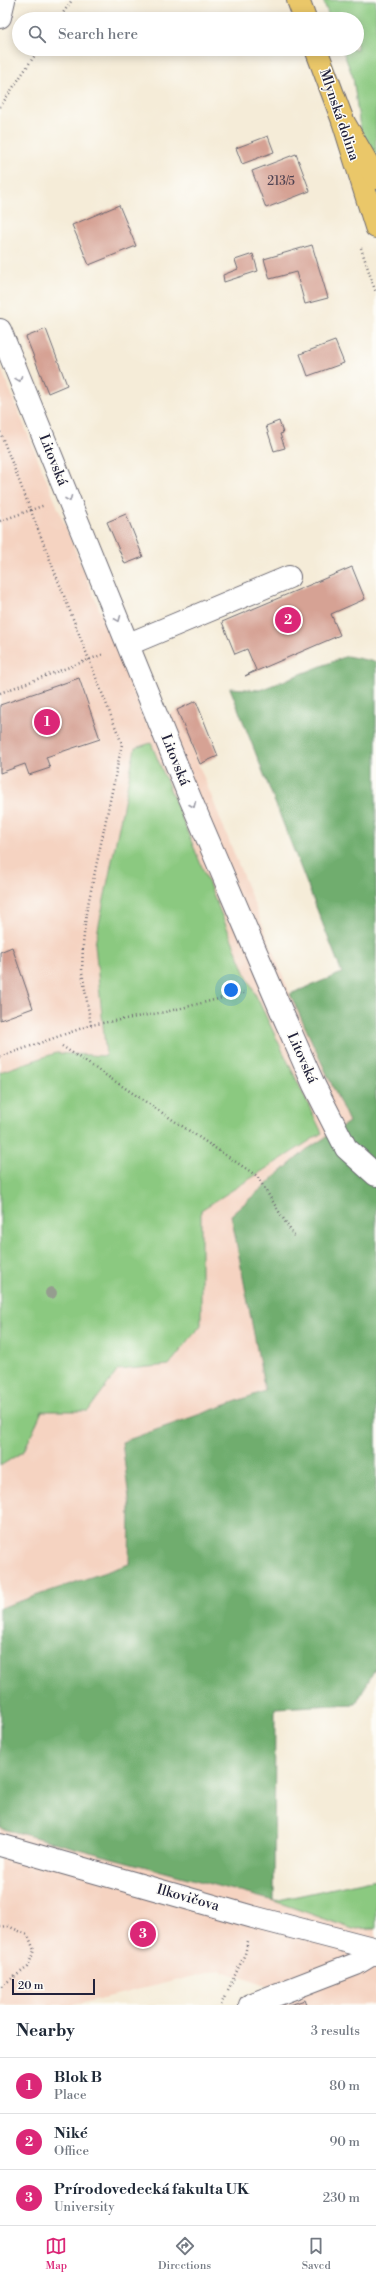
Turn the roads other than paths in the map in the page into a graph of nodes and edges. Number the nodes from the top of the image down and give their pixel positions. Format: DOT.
graph roads {
  1 [pos="4,0"];
  2 [pos="298,0"];
  3 [pos="302,12"];
  4 [pos="0,17"];
  5 [pos="319,56"];
  6 [pos="343,121"];
  7 [pos="376,178"];
  8 [pos="376,227"];
  9 [pos="0,330"];
  10 [pos="289,577"];
  11 [pos="128,644"];
  12 [pos="376,1175"];
  13 [pos="0,1845"];
  14 [pos="376,1949"];
  15 [pos="376,1952"];
  16 [pos="250,2005"];
  1 -- 4 [label="lane"];
  2 -- 3 [label="main road"];
  5 -- 6 [label="main road, Mlynská dolina"];
  6 -- 7 [label="main road"];
  6 -- 8 [label="main road, Mlynská dolina"];
  9 -- 11 [label="lane, Litovská, one-way"];
  10 -- 11 [label="lane"];
  11 -- 12 [label="lane, Litovská, one-way"];
  13 -- 14 [label="lane, Ilkovičova"];
  15 -- 16 [label="lane"];
}
